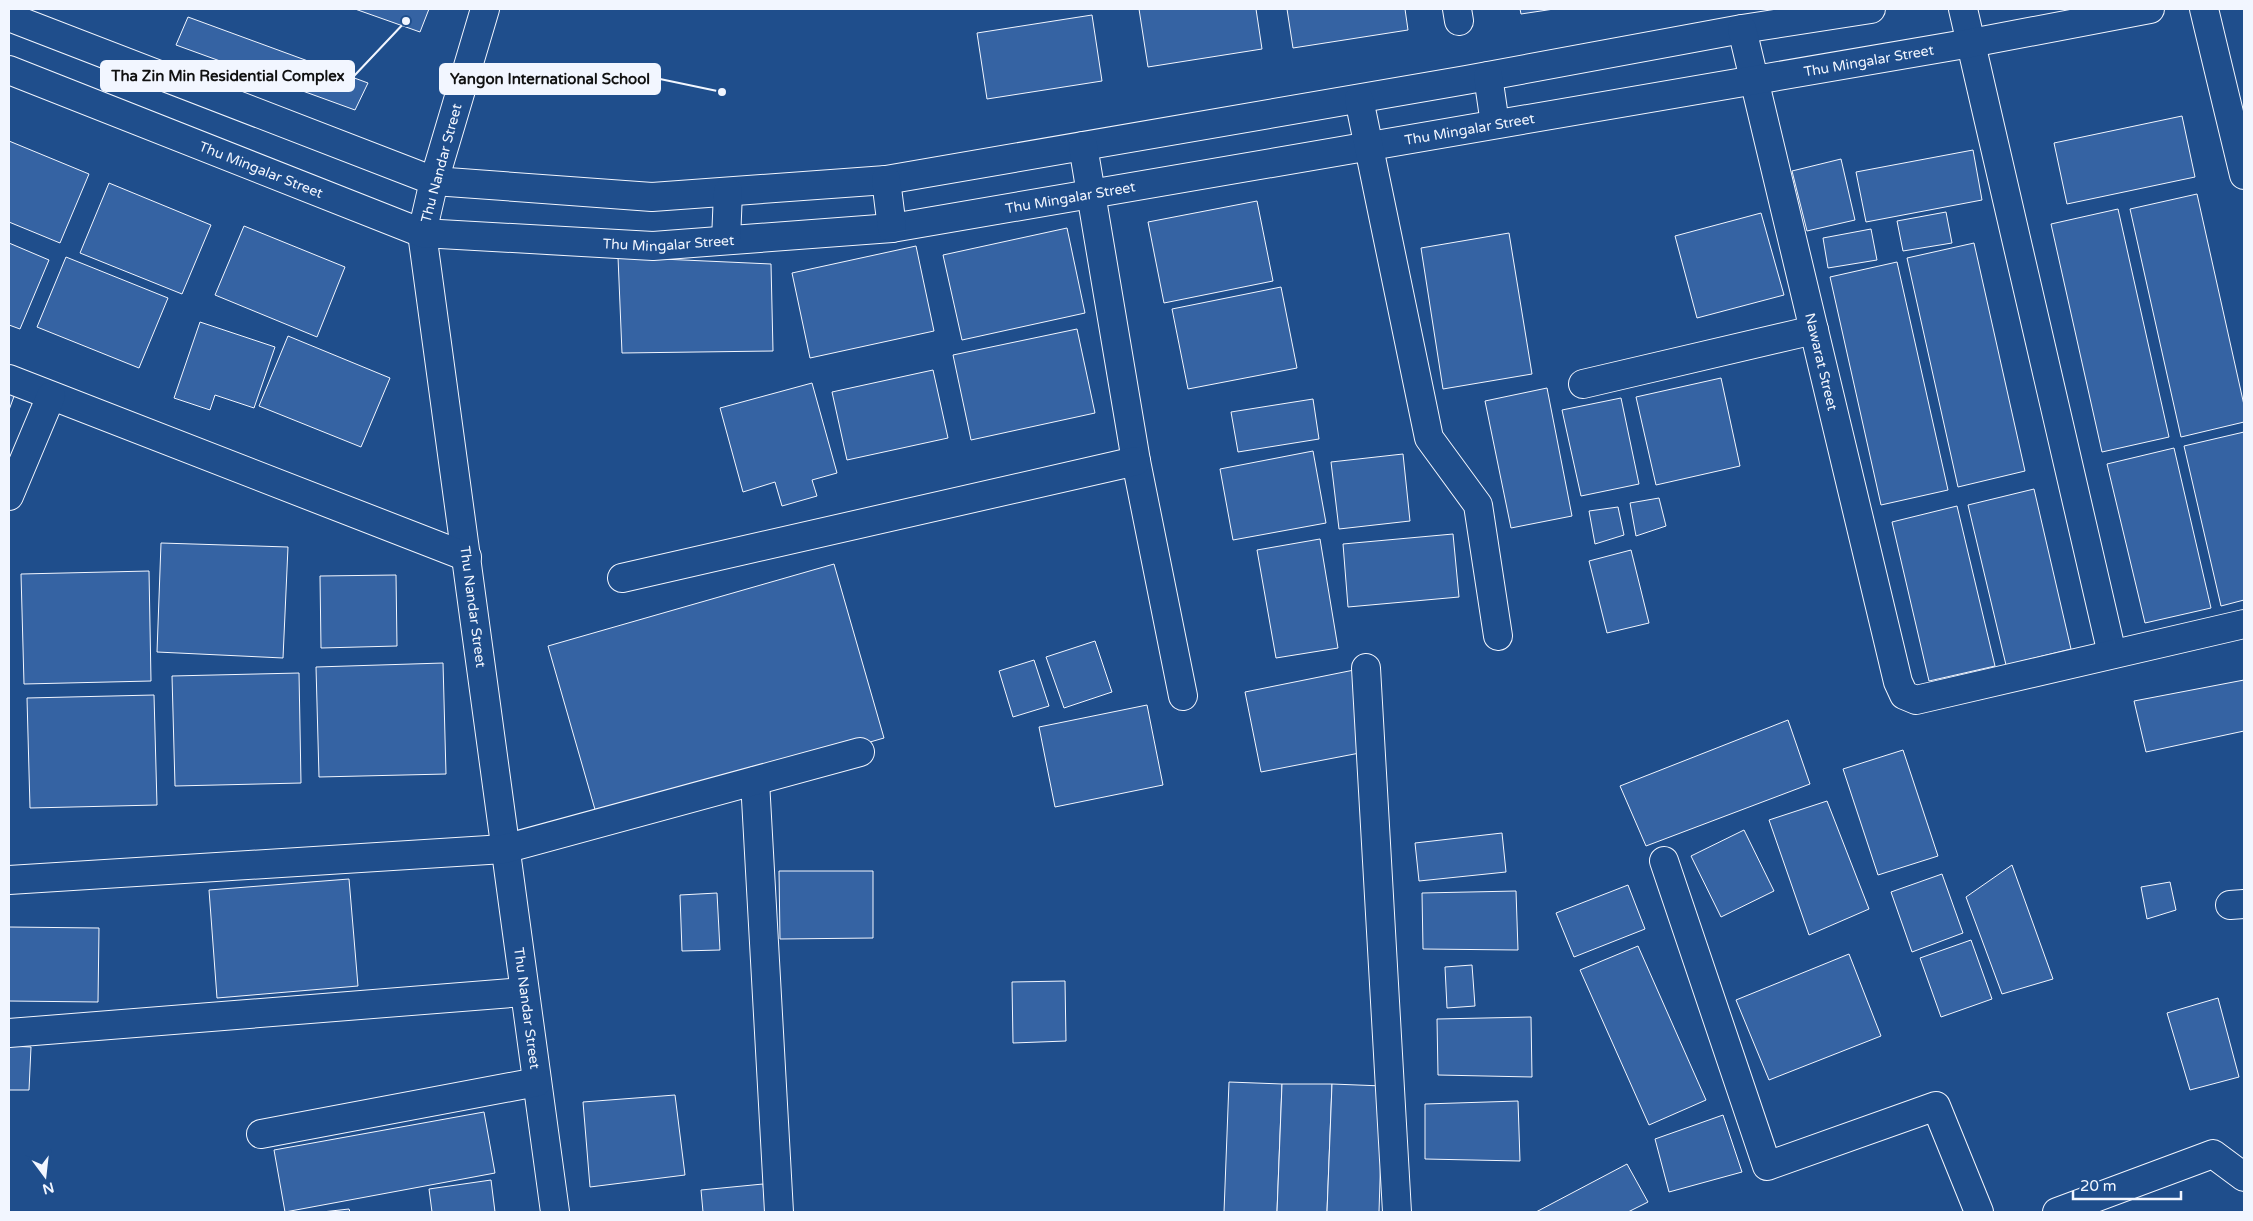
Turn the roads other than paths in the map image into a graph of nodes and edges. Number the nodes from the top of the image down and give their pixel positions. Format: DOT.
graph roads {
  1 [pos="485,9"];
  2 [pos="1871,9"];
  3 [pos="1963,9"];
  4 [pos="2150,9"];
  5 [pos="2204,9"];
  6 [pos="9,17"];
  7 [pos="1742,29"];
  8 [pos="1971,43"];
  9 [pos="9,70"];
  10 [pos="1488,76"];
  11 [pos="1755,81"];
  12 [pos="1359,99"];
  13 [pos="1495,124"];
  14 [pos="1083,146"];
  15 [pos="1369,146"];
  16 [pos="2244,175"];
  17 [pos="886,180"];
  18 [pos="434,181"];
  19 [pos="728,192"];
  20 [pos="1091,194"];
  21 [pos="892,228"];
  22 [pos="422,234"];
  23 [pos="726,240"];
  24 [pos="1814,330"];
  25 [pos="9,379"];
  26 [pos="1583,384"];
  27 [pos="51,396"];
  28 [pos="1136,461"];
  29 [pos="9,496"];
  30 [pos="467,557"];
  31 [pos="622,578"];
  32 [pos="2244,624"];
  33 [pos="1498,636"];
  34 [pos="2112,654"];
  35 [pos="1366,668"];
  36 [pos="1182,696"];
  37 [pos="860,752"];
  38 [pos="754,781"];
  39 [pos="504,849"];
  40 [pos="1664,862"];
  41 [pos="9,880"];
  42 [pos="524,992"];
  43 [pos="9,1033"];
  44 [pos="537,1082"];
  45 [pos="261,1134"];
  46 [pos="2244,1177"];
  47 [pos="555,1212"];
  48 [pos="779,1212"];
  49 [pos="1397,1212"];
  50 [pos="1979,1212"];
  51 [pos="2057,1212"];
  1 -- 18 [label="street, Thu Nandar Street"];
  2 -- 7 [label="street"];
  3 -- 8 [label="street"];
  4 -- 8 [label="street, Thu Mingalar Street"];
  5 -- 16 [label="street"];
  6 -- 18 [label="street"];
  7 -- 10 [label="street"];
  7 -- 11 [label="street, Nawarat Street"];
  8 -- 11 [label="street, Thu Mingalar Street"];
  8 -- 34 [label="street"];
  9 -- 22 [label="street, Thu Mingalar Street"];
  10 -- 12 [label="street"];
  10 -- 13 [label="street"];
  11 -- 13 [label="street, Thu Mingalar Street"];
  11 -- 24 [label="street, Nawarat Street"];
  12 -- 14 [label="street"];
  12 -- 15 [label="street"];
  13 -- 15 [label="street, Thu Mingalar Street"];
  14 -- 17 [label="street"];
  14 -- 20 [label="street"];
  15 -- 20 [label="street, Thu Mingalar Street"];
  15 -- 33 [label="street"];
  17 -- 19 [label="street"];
  17 -- 21 [label="street"];
  18 -- 19 [label="street"];
  18 -- 22 [label="street, Thu Nandar Street"];
  19 -- 23 [label="street"];
  20 -- 21 [label="street, Thu Mingalar Street"];
  20 -- 28 [label="street"];
  21 -- 23 [label="street, Thu Mingalar Street"];
  22 -- 23 [label="street, Thu Mingalar Street"];
  22 -- 30 [label="street, Thu Nandar Street"];
  24 -- 26 [label="street"];
  24 -- 34 [label="street, Nawarat Street"];
  25 -- 27 [label="street"];
  27 -- 29 [label="street"];
  27 -- 30 [label="street"];
  28 -- 31 [label="street"];
  28 -- 36 [label="street"];
  30 -- 39 [label="street, Thu Nandar Street"];
  32 -- 34 [label="street"];
  35 -- 49 [label="street"];
  37 -- 38 [label="street"];
  38 -- 39 [label="street"];
  38 -- 48 [label="street"];
  39 -- 41 [label="street"];
  39 -- 42 [label="street, Thu Nandar Street"];
  40 -- 50 [label="street"];
  42 -- 43 [label="street"];
  42 -- 44 [label="street, Thu Nandar Street"];
  44 -- 45 [label="street"];
  44 -- 47 [label="street, Thu Nandar Street"];
  46 -- 51 [label="street"];
}
